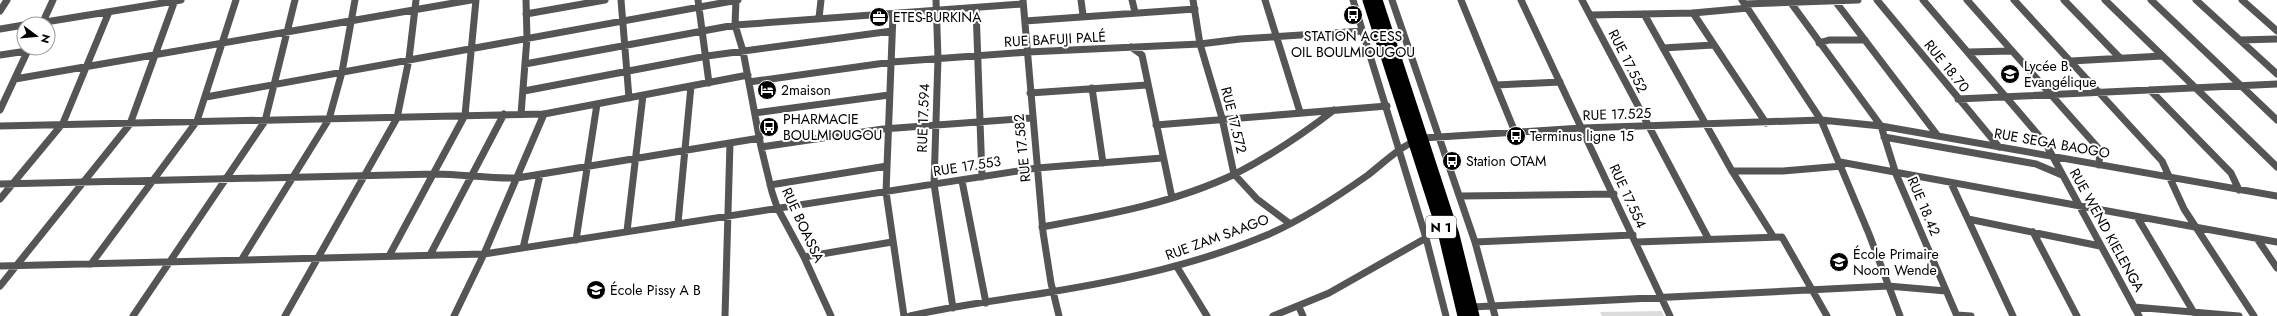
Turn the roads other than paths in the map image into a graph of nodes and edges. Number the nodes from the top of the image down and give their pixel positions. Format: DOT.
graph roads {
  1 [pos="52,0"];
  2 [pos="177,0"];
  3 [pos="236,0"];
  4 [pos="295,0"];
  5 [pos="355,0"];
  6 [pos="416,0"];
  7 [pos="471,0"];
  8 [pos="476,0"];
  9 [pos="526,0"];
  10 [pos="605,0"];
  11 [pos="621,0"];
  12 [pos="698,0"];
  13 [pos="737,0"];
  14 [pos="821,0"];
  15 [pos="936,0"];
  16 [pos="1081,0"];
  17 [pos="1132,0"];
  18 [pos="1193,0"];
  19 [pos="1265,0"];
  20 [pos="1353,0"];
  21 [pos="1368,0"];
  22 [pos="1377,0"];
  23 [pos="1392,0"];
  24 [pos="1461,0"];
  25 [pos="1521,0"];
  26 [pos="1582,0"];
  27 [pos="1858,0"];
  28 [pos="1877,0"];
  29 [pos="1923,0"];
  30 [pos="1967,0"];
  31 [pos="2014,0"];
  32 [pos="2064,0"];
  33 [pos="2105,0"];
  34 [pos="2151,0"];
  35 [pos="2196,0"];
  36 [pos="2242,0"];
  37 [pos="1835,1"];
  38 [pos="1023,2"];
  39 [pos="1792,3"];
  40 [pos="1745,4"];
  41 [pos="698,7"];
  42 [pos="976,8"];
  43 [pos="1195,9"];
  44 [pos="414,10"];
  45 [pos="936,11"];
  46 [pos="109,12"];
  47 [pos="1135,12"];
  48 [pos="1693,13"];
  49 [pos="526,14"];
  50 [pos="893,14"];
  51 [pos="1644,14"];
  52 [pos="45,16"];
  53 [pos="1083,16"];
  54 [pos="1591,16"];
  55 [pos="819,18"];
  56 [pos="351,20"];
  57 [pos="56,21"];
  58 [pos="622,21"];
  59 [pos="1025,21"];
  60 [pos="736,25"];
  61 [pos="16,26"];
  62 [pos="0,29"];
  63 [pos="288,31"];
  64 [pos="892,31"];
  65 [pos="1363,31"];
  66 [pos="2277,31"];
  67 [pos="703,32"];
  68 [pos="1276,36"];
  69 [pos="528,38"];
  70 [pos="2277,39"];
  71 [pos="1865,40"];
  72 [pos="2240,40"];
  73 [pos="223,42"];
  74 [pos="1819,42"];
  75 [pos="1200,44"];
  76 [pos="624,45"];
  77 [pos="1713,45"];
  78 [pos="1151,46"];
  79 [pos="1131,47"];
  80 [pos="1663,48"];
  81 [pos="472,49"];
  82 [pos="743,51"];
  83 [pos="2012,51"];
  84 [pos="16,52"];
  85 [pos="1028,52"];
  86 [pos="1968,52"];
  87 [pos="156,54"];
  88 [pos="0,55"];
  89 [pos="979,55"];
  90 [pos="1142,55"];
  91 [pos="25,56"];
  92 [pos="707,56"];
  93 [pos="2162,56"];
  94 [pos="938,58"];
  95 [pos="2120,58"];
  96 [pos="408,59"];
  97 [pos="2071,61"];
  98 [pos="892,62"];
  99 [pos="524,64"];
  100 [pos="87,66"];
  101 [pos="626,71"];
  102 [pos="342,72"];
  103 [pos="2277,74"];
  104 [pos="15,79"];
  105 [pos="748,79"];
  106 [pos="1560,82"];
  107 [pos="709,83"];
  108 [pos="2277,84"];
  109 [pos="275,85"];
  110 [pos="1147,85"];
  111 [pos="1497,85"];
  112 [pos="691,86"];
  113 [pos="2241,86"];
  114 [pos="1092,88"];
  115 [pos="2196,88"];
  116 [pos="2150,90"];
  117 [pos="524,91"];
  118 [pos="2100,92"];
  119 [pos="1030,93"];
  120 [pos="2050,94"];
  121 [pos="889,95"];
  122 [pos="206,96"];
  123 [pos="643,96"];
  124 [pos="2006,96"];
  125 [pos="629,98"];
  126 [pos="1958,99"];
  127 [pos="597,104"];
  128 [pos="1387,106"];
  129 [pos="0,110"];
  130 [pos="1334,110"];
  131 [pos="1300,112"];
  132 [pos="755,113"];
  133 [pos="504,114"];
  134 [pos="521,114"];
  135 [pos="544,114"];
  136 [pos="465,115"];
  137 [pos="397,118"];
  138 [pos="1031,118"];
  139 [pos="1222,118"];
  140 [pos="329,119"];
  141 [pos="1822,120"];
  142 [pos="2277,120"];
  143 [pos="197,121"];
  144 [pos="265,121"];
  145 [pos="980,122"];
  146 [pos="63,123"];
  147 [pos="1766,123"];
  148 [pos="130,124"];
  149 [pos="937,125"];
  150 [pos="1156,125"];
  151 [pos="1647,125"];
  152 [pos="1706,125"];
  153 [pos="0,126"];
  154 [pos="1881,126"];
  155 [pos="1582,128"];
  156 [pos="889,129"];
  157 [pos="1515,132"];
  158 [pos="1938,136"];
  159 [pos="1438,137"];
  160 [pos="1884,137"];
  161 [pos="760,138"];
  162 [pos="1418,139"];
  163 [pos="730,143"];
  164 [pos="761,147"];
  165 [pos="1999,147"];
  166 [pos="685,150"];
  167 [pos="1399,150"];
  168 [pos="2052,157"];
  169 [pos="1162,158"];
  170 [pos="637,159"];
  171 [pos="1102,163"];
  172 [pos="1841,164"];
  173 [pos="2099,165"];
  174 [pos="887,166"];
  175 [pos="589,167"];
  176 [pos="2277,167"];
  177 [pos="1037,168"];
  178 [pos="1732,171"];
  179 [pos="436,174"];
  180 [pos="1234,174"];
  181 [pos="1896,174"];
  182 [pos="366,175"];
  183 [pos="540,175"];
  184 [pos="2062,175"];
  185 [pos="472,176"];
  186 [pos="982,176"];
  187 [pos="295,177"];
  188 [pos="227,178"];
  189 [pos="517,178"];
  190 [pos="2169,178"];
  191 [pos="153,180"];
  192 [pos="962,181"];
  193 [pos="83,182"];
  194 [pos="1951,183"];
  195 [pos="0,184"];
  196 [pos="13,184"];
  197 [pos="934,184"];
  198 [pos="770,185"];
  199 [pos="2239,190"];
  200 [pos="886,192"];
  201 [pos="1614,194"];
  202 [pos="1460,196"];
  203 [pos="2277,196"];
  204 [pos="1172,198"];
  205 [pos="0,199"];
  206 [pos="2078,206"];
  207 [pos="777,207"];
  208 [pos="726,216"];
  209 [pos="2137,217"];
  210 [pos="1968,219"];
  211 [pos="1289,223"];
  212 [pos="678,224"];
  213 [pos="1042,227"];
  214 [pos="2197,228"];
  215 [pos="627,232"];
  216 [pos="2034,232"];
  217 [pos="1773,236"];
  218 [pos="1426,238"];
  219 [pos="1708,238"];
  220 [pos="1634,239"];
  221 [pos="576,240"];
  222 [pos="2258,240"];
  223 [pos="892,242"];
  224 [pos="1475,242"];
  225 [pos="2277,242"];
  226 [pos="2100,246"];
  227 [pos="523,248"];
  228 [pos="484,254"];
  229 [pos="430,255"];
  230 [pos="390,256"];
  231 [pos="804,257"];
  232 [pos="319,258"];
  233 [pos="242,259"];
  234 [pos="169,260"];
  235 [pos="91,264"];
  236 [pos="0,266"];
  237 [pos="15,266"];
  238 [pos="1177,267"];
  239 [pos="2277,268"];
  240 [pos="0,286"];
  241 [pos="1888,286"];
  242 [pos="1812,290"];
  243 [pos="1946,291"];
  244 [pos="1052,292"];
  245 [pos="1662,299"];
  246 [pos="986,302"];
  247 [pos="1299,307"];
  248 [pos="1493,307"];
  249 [pos="2134,307"];
  250 [pos="953,308"];
  251 [pos="1473,311"];
  252 [pos="2195,314"];
  253 [pos="1957,315"];
  254 [pos="133,316"];
  255 [pos="285,316"];
  256 [pos="454,316"];
  257 [pos="725,316"];
  258 [pos="831,316"];
  259 [pos="904,316"];
  260 [pos="910,316"];
  261 [pos="1059,316"];
  262 [pos="1207,316"];
  263 [pos="1273,316"];
  264 [pos="1303,316"];
  265 [pos="1446,316"];
  266 [pos="1463,316"];
  267 [pos="1494,316"];
  268 [pos="1670,316"];
  269 [pos="1827,316"];
  270 [pos="1900,316"];
  271 [pos="1971,316"];
  272 [pos="2013,316"];
  273 [pos="2077,316"];
  274 [pos="2139,316"];
  275 [pos="2239,316"];
  276 [pos="2254,316"];
  1 -- 52 [label="street"];
  2 -- 46 [label="street"];
  2 -- 87 [label="street"];
  3 -- 73 [label="street"];
  4 -- 63 [label="street"];
  5 -- 56 [label="street"];
  6 -- 44 [label="street"];
  7 -- 44 [label="street"];
  8 -- 81 [label="street"];
  9 -- 49 [label="street"];
  10 -- 49 [label="street"];
  11 -- 58 [label="street"];
  12 -- 41 [label="street"];
  13 -- 41 [label="street"];
  13 -- 60 [label="street, RUE BOASSA"];
  14 -- 55 [label="street"];
  15 -- 45 [label="street, RUE 17.594"];
  16 -- 53 [label="street"];
  17 -- 47 [label="street"];
  18 -- 43 [label="street, RUE 17.572"];
  19 -- 68 [label="street"];
  20 -- 65 [label="street"];
  21 -- 162 [label="highway, N 1"];
  22 -- 162 [label="highway, N 1"];
  23 -- 159 [label="street"];
  24 -- 111 [label="street"];
  25 -- 106 [label="street, RUE 17.554"];
  26 -- 54 [label="street, RUE 17.552"];
  27 -- 37 [label="street"];
  28 -- 126 [label="street, RUE 18.70"];
  29 -- 86 [label="street, RUE WEND KIELENGA"];
  30 -- 83 [label="street"];
  31 -- 97 [label="street"];
  32 -- 95 [label="street"];
  33 -- 93 [label="street"];
  34 -- 113 [label="street"];
  35 -- 72 [label="street"];
  36 -- 66 [label="street"];
  37 -- 39 [label="street"];
  37 -- 71 [label="street"];
  38 -- 42 [label="street"];
  38 -- 59 [label="street, RUE 17.582"];
  39 -- 40 [label="street"];
  39 -- 74 [label="street"];
  40 -- 48 [label="street"];
  40 -- 141 [label="street"];
  41 -- 58 [label="street"];
  41 -- 67 [label="street"];
  42 -- 45 [label="street"];
  42 -- 89 [label="street"];
  43 -- 47 [label="street"];
  43 -- 75 [label="street, RUE 17.572"];
  44 -- 56 [label="street"];
  44 -- 96 [label="street"];
  45 -- 50 [label="street"];
  45 -- 94 [label="street, RUE 17.594"];
  46 -- 57 [label="street"];
  46 -- 100 [label="street"];
  47 -- 53 [label="street"];
  48 -- 51 [label="street"];
  48 -- 77 [label="street"];
  49 -- 69 [label="street"];
  50 -- 55 [label="street"];
  50 -- 64 [label="street"];
  51 -- 54 [label="street"];
  51 -- 80 [label="street"];
  53 -- 59 [label="street"];
  54 -- 151 [label="street, RUE 17.552"];
  55 -- 60 [label="street"];
  56 -- 63 [label="street"];
  56 -- 102 [label="street"];
  58 -- 69 [label="street"];
  58 -- 76 [label="street"];
  59 -- 85 [label="street, RUE 17.582"];
  60 -- 67 [label="street"];
  60 -- 82 [label="street, RUE BOASSA"];
  61 -- 62 [label="street"];
  63 -- 73 [label="street"];
  63 -- 109 [label="street"];
  64 -- 82 [label="street"];
  64 -- 98 [label="street"];
  65 -- 68 [label="street, RUE BAFUJI PALÉ"];
  65 -- 128 [label="street"];
  67 -- 76 [label="street"];
  67 -- 92 [label="street"];
  68 -- 75 [label="street, RUE BAFUJI PALÉ"];
  68 -- 131 [label="street"];
  69 -- 81 [label="street"];
  69 -- 99 [label="street"];
  70 -- 72 [label="street"];
  71 -- 74 [label="street"];
  71 -- 158 [label="street"];
  72 -- 103 [label="street"];
  73 -- 87 [label="street"];
  73 -- 122 [label="street"];
  74 -- 154 [label="street"];
  75 -- 78 [label="street, RUE BAFUJI PALÉ"];
  75 -- 139 [label="street, RUE 17.572"];
  76 -- 99 [label="street"];
  76 -- 101 [label="street"];
  77 -- 80 [label="street"];
  77 -- 147 [label="street"];
  78 -- 79 [label="street, RUE BAFUJI PALÉ"];
  78 -- 90 [label="street"];
  79 -- 85 [label="street, RUE BAFUJI PALÉ"];
  79 -- 90 [label="street"];
  80 -- 152 [label="street"];
  81 -- 96 [label="street"];
  81 -- 136 [label="street"];
  82 -- 92 [label="street"];
  82 -- 105 [label="street, RUE BOASSA"];
  83 -- 86 [label="street"];
  83 -- 120 [label="street"];
  84 -- 88 [label="street"];
  85 -- 89 [label="street, RUE BAFUJI PALÉ"];
  85 -- 119 [label="street, RUE 17.582"];
  86 -- 124 [label="street, RUE WEND KIELENGA"];
  87 -- 100 [label="street"];
  87 -- 148 [label="street"];
  89 -- 94 [label="street, RUE BAFUJI PALÉ"];
  89 -- 145 [label="street"];
  90 -- 110 [label="street"];
  91 -- 104 [label="street"];
  92 -- 101 [label="street"];
  92 -- 107 [label="street"];
  93 -- 95 [label="street"];
  93 -- 115 [label="street"];
  94 -- 98 [label="street, RUE BAFUJI PALÉ"];
  94 -- 149 [label="street, RUE 17.594"];
  95 -- 97 [label="street"];
  96 -- 102 [label="street"];
  96 -- 137 [label="street"];
  97 -- 118 [label="street"];
  98 -- 105 [label="street, RUE BAFUJI PALÉ"];
  98 -- 121 [label="street"];
  99 -- 117 [label="street"];
  100 -- 104 [label="street"];
  100 -- 146 [label="street"];
  101 -- 117 [label="street"];
  101 -- 125 [label="street"];
  102 -- 109 [label="street"];
  102 -- 140 [label="street"];
  104 -- 129 [label="street"];
  105 -- 107 [label="street, RUE BAFUJI PALÉ"];
  105 -- 132 [label="street, RUE BOASSA"];
  106 -- 111 [label="street"];
  106 -- 155 [label="street, RUE 17.554"];
  107 -- 112 [label="street, RUE BAFUJI PALÉ"];
  108 -- 113 [label="street"];
  109 -- 122 [label="street"];
  109 -- 144 [label="street"];
  110 -- 114 [label="street"];
  110 -- 150 [label="street"];
  111 -- 157 [label="street"];
  112 -- 123 [label="street, RUE BAFUJI PALÉ"];
  112 -- 166 [label="street"];
  113 -- 115 [label="street"];
  113 -- 142 [label="street"];
  114 -- 119 [label="street"];
  114 -- 171 [label="street"];
  115 -- 116 [label="street"];
  115 -- 176 [label="street"];
  116 -- 118 [label="street"];
  116 -- 199 [label="street"];
  117 -- 134 [label="street"];
  118 -- 120 [label="street"];
  118 -- 190 [label="street"];
  119 -- 138 [label="street, RUE 17.582"];
  120 -- 124 [label="street"];
  120 -- 173 [label="street"];
  121 -- 132 [label="street"];
  121 -- 156 [label="street"];
  122 -- 143 [label="street"];
  123 -- 125 [label="street, RUE BAFUJI PALÉ"];
  123 -- 170 [label="street"];
  124 -- 126 [label="street"];
  124 -- 168 [label="street, RUE WEND KIELENGA"];
  125 -- 127 [label="street, RUE BAFUJI PALÉ"];
  126 -- 165 [label="street, RUE 18.70"];
  127 -- 135 [label="street, RUE BAFUJI PALÉ"];
  127 -- 175 [label="street"];
  128 -- 130 [label="street"];
  128 -- 167 [label="street"];
  130 -- 131 [label="street"];
  130 -- 180 [label="street"];
  131 -- 139 [label="street"];
  132 -- 161 [label="street, RUE BOASSA"];
  133 -- 134 [label="street, RUE BAFUJI PALÉ"];
  133 -- 136 [label="street, RUE BAFUJI PALÉ"];
  133 -- 185 [label="street"];
  134 -- 135 [label="street, RUE BAFUJI PALÉ"];
  135 -- 189 [label="street"];
  136 -- 137 [label="street, RUE BAFUJI PALÉ"];
  136 -- 179 [label="street"];
  137 -- 140 [label="street, RUE BAFUJI PALÉ"];
  137 -- 182 [label="street"];
  138 -- 145 [label="street"];
  138 -- 177 [label="street, RUE 17.582"];
  139 -- 150 [label="street"];
  139 -- 180 [label="street, RUE 17.572"];
  140 -- 144 [label="street, RUE BAFUJI PALÉ"];
  140 -- 187 [label="street"];
  141 -- 147 [label="street, RUE 17.525"];
  141 -- 154 [label="street, RUE SEGA BAOGO"];
  141 -- 172 [label="street"];
  143 -- 144 [label="street, RUE BAFUJI PALÉ"];
  143 -- 148 [label="street, RUE BAFUJI PALÉ"];
  143 -- 191 [label="street"];
  144 -- 188 [label="street"];
  145 -- 149 [label="street"];
  145 -- 186 [label="street"];
  146 -- 148 [label="street, RUE BAFUJI PALÉ"];
  146 -- 153 [label="street, RUE BAFUJI PALÉ"];
  146 -- 196 [label="street"];
  147 -- 152 [label="street, RUE 17.525"];
  148 -- 193 [label="street"];
  149 -- 156 [label="street"];
  149 -- 197 [label="street, RUE 17.594"];
  150 -- 169 [label="street"];
  151 -- 152 [label="street, RUE 17.525"];
  151 -- 155 [label="street, RUE 17.525"];
  151 -- 219 [label="street, RUE 17.552"];
  152 -- 178 [label="street"];
  154 -- 158 [label="street, RUE SEGA BAOGO"];
  154 -- 160 [label="street, RUE 18.42"];
  155 -- 157 [label="street, RUE 17.525"];
  155 -- 201 [label="street, RUE 17.554"];
  156 -- 164 [label="street"];
  156 -- 174 [label="street"];
  157 -- 159 [label="street, RUE 17.525"];
  158 -- 165 [label="street, RUE SEGA BAOGO"];
  159 -- 162 [label="street, RUE 17.525"];
  159 -- 202 [label="street"];
  160 -- 181 [label="street, RUE 18.42"];
  160 -- 184 [label="street"];
  161 -- 163 [label="street"];
  161 -- 164 [label="street, RUE BOASSA"];
  162 -- 167 [label="street, RUE ZAM SAAGO"];
  162 -- 251 [label="highway, N 1"];
  162 -- 266 [label="highway, N 1"];
  163 -- 166 [label="street"];
  163 -- 208 [label="street"];
  164 -- 198 [label="street, RUE BOASSA"];
  165 -- 168 [label="street, RUE SEGA BAOGO"];
  166 -- 170 [label="street"];
  166 -- 212 [label="street"];
  167 -- 211 [label="street, RUE ZAM SAAGO"];
  167 -- 218 [label="street"];
  168 -- 173 [label="street, RUE SEGA BAOGO"];
  168 -- 184 [label="street, RUE WEND KIELENGA"];
  169 -- 171 [label="street, RUE 17.553"];
  169 -- 204 [label="street"];
  170 -- 175 [label="street"];
  170 -- 215 [label="street"];
  171 -- 177 [label="street, RUE 17.553"];
  172 -- 178 [label="street"];
  172 -- 181 [label="street"];
  172 -- 241 [label="street"];
  173 -- 190 [label="street, RUE SEGA BAOGO"];
  174 -- 198 [label="street"];
  174 -- 200 [label="street"];
  175 -- 183 [label="street"];
  175 -- 221 [label="street"];
  177 -- 186 [label="street, RUE 17.553"];
  177 -- 213 [label="street, RUE 17.582"];
  178 -- 217 [label="street"];
  179 -- 182 [label="street"];
  179 -- 185 [label="street"];
  179 -- 230 [label="street"];
  180 -- 204 [label="street"];
  180 -- 211 [label="street, RUE 17.572"];
  181 -- 194 [label="street"];
  181 -- 243 [label="street, RUE 18.42"];
  182 -- 187 [label="street"];
  182 -- 232 [label="street"];
  183 -- 189 [label="street"];
  183 -- 227 [label="street"];
  184 -- 206 [label="street, RUE WEND KIELENGA"];
  185 -- 189 [label="street"];
  185 -- 229 [label="street"];
  186 -- 192 [label="street, RUE 17.553"];
  187 -- 188 [label="street"];
  187 -- 233 [label="street"];
  188 -- 191 [label="street"];
  188 -- 234 [label="street"];
  189 -- 228 [label="street"];
  190 -- 199 [label="street, RUE SEGA BAOGO"];
  190 -- 214 [label="street"];
  191 -- 193 [label="street"];
  191 -- 235 [label="street"];
  192 -- 197 [label="street, RUE 17.553"];
  192 -- 246 [label="street"];
  193 -- 196 [label="street"];
  193 -- 237 [label="street"];
  194 -- 206 [label="street"];
  194 -- 210 [label="street"];
  195 -- 196 [label="street"];
  196 -- 205 [label="street"];
  197 -- 200 [label="street, RUE 17.553"];
  197 -- 250 [label="street, RUE 17.594"];
  198 -- 207 [label="street, RUE BOASSA"];
  199 -- 203 [label="street, RUE SEGA BAOGO"];
  200 -- 207 [label="street, RUE 17.553"];
  200 -- 223 [label="street"];
  201 -- 202 [label="street"];
  201 -- 220 [label="street, RUE 17.554"];
  202 -- 224 [label="street"];
  204 -- 213 [label="street"];
  206 -- 209 [label="street"];
  206 -- 226 [label="street, RUE WEND KIELENGA"];
  207 -- 208 [label="street, RUE 17.553"];
  207 -- 231 [label="street, RUE BOASSA"];
  208 -- 212 [label="street, RUE 17.553"];
  208 -- 257 [label="street"];
  209 -- 214 [label="street"];
  209 -- 252 [label="street"];
  210 -- 216 [label="street"];
  210 -- 272 [label="street"];
  211 -- 238 [label="street, RUE ZAM SAAGO"];
  212 -- 215 [label="street, RUE 17.553"];
  213 -- 244 [label="street, RUE 17.582"];
  214 -- 222 [label="street"];
  214 -- 276 [label="street"];
  215 -- 221 [label="street, RUE 17.553"];
  216 -- 226 [label="street"];
  216 -- 273 [label="street"];
  217 -- 219 [label="street"];
  217 -- 242 [label="street"];
  218 -- 247 [label="street"];
  218 -- 265 [label="street"];
  219 -- 220 [label="street"];
  220 -- 224 [label="street"];
  220 -- 245 [label="street, RUE 17.554"];
  221 -- 227 [label="street, RUE 17.553"];
  222 -- 225 [label="street"];
  222 -- 239 [label="street"];
  223 -- 231 [label="street"];
  223 -- 259 [label="street"];
  224 -- 248 [label="street"];
  226 -- 249 [label="street, RUE WEND KIELENGA"];
  227 -- 228 [label="street, RUE 17.553"];
  228 -- 229 [label="street, RUE 17.553"];
  228 -- 256 [label="street"];
  229 -- 230 [label="street, RUE 17.553"];
  230 -- 232 [label="street, RUE 17.553"];
  231 -- 258 [label="street, RUE BOASSA"];
  232 -- 233 [label="street, RUE 17.553"];
  232 -- 255 [label="street"];
  233 -- 234 [label="street, RUE 17.553"];
  234 -- 235 [label="street, RUE 17.553"];
  234 -- 254 [label="street"];
  235 -- 237 [label="street, RUE 17.553"];
  236 -- 237 [label="street, RUE 17.553"];
  237 -- 240 [label="street"];
  238 -- 244 [label="street, RUE ZAM SAAGO"];
  238 -- 262 [label="street"];
  241 -- 242 [label="street"];
  241 -- 243 [label="street"];
  241 -- 270 [label="street"];
  242 -- 245 [label="street"];
  242 -- 269 [label="street"];
  243 -- 253 [label="street, RUE 18.42"];
  244 -- 246 [label="street, RUE ZAM SAAGO"];
  244 -- 261 [label="street, RUE 17.582"];
  245 -- 248 [label="street"];
  245 -- 268 [label="street, RUE 17.554"];
  246 -- 250 [label="street, RUE ZAM SAAGO"];
  247 -- 263 [label="street"];
  247 -- 264 [label="street"];
  248 -- 251 [label="street"];
  248 -- 267 [label="street"];
  249 -- 252 [label="street"];
  249 -- 274 [label="street, RUE WEND KIELENGA"];
  250 -- 260 [label="street, RUE ZAM SAAGO"];
  252 -- 275 [label="street"];
  253 -- 271 [label="street"];
}
